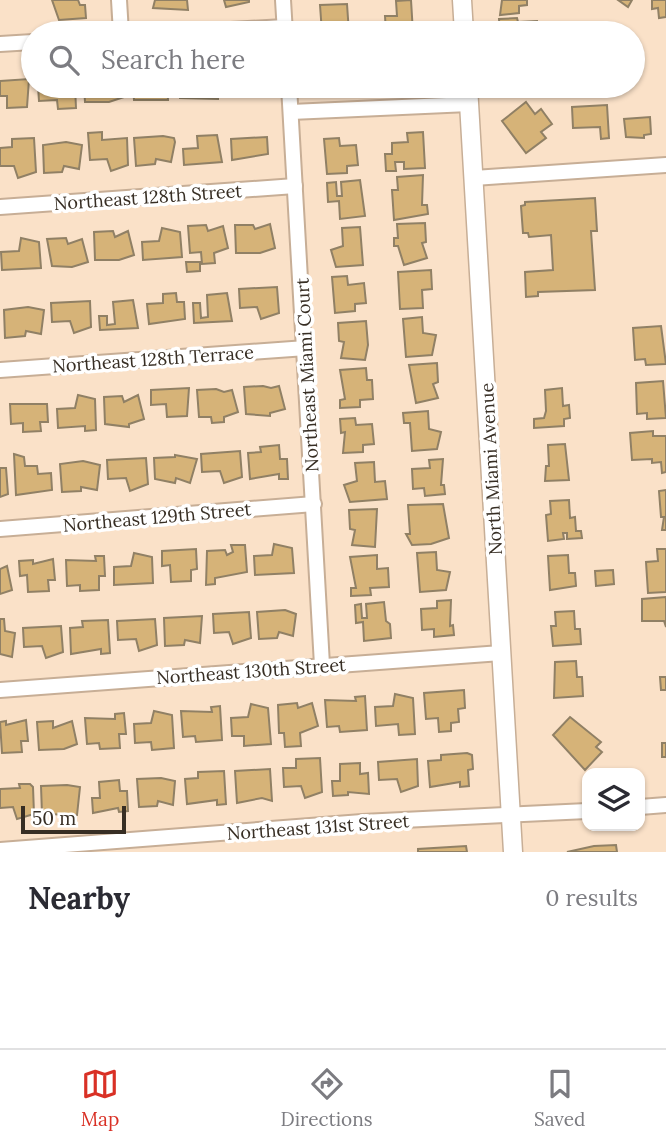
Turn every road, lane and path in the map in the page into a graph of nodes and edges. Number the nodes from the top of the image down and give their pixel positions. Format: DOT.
graph roads {
  1 [pos="119,0"];
  2 [pos="283,0"];
  3 [pos="463,0"];
  4 [pos="120,21"];
  5 [pos="284,21"];
  6 [pos="464,21"];
  7 [pos="21,43"];
  8 [pos="0,44"];
  9 [pos="290,98"];
  10 [pos="468,98"];
  11 [pos="469,104"];
  12 [pos="291,112"];
  13 [pos="666,164"];
  14 [pos="474,178"];
  15 [pos="295,186"];
  16 [pos="0,207"];
  17 [pos="306,348"];
  18 [pos="0,370"];
  19 [pos="314,504"];
  20 [pos="0,529"];
  21 [pos="501,653"];
  22 [pos="322,665"];
  23 [pos="0,690"];
  24 [pos="666,805"];
  25 [pos="645,807"];
  26 [pos="582,811"];
  27 [pos="511,816"];
  28 [pos="0,850"];
  29 [pos="513,852"];
  1 -- 4 [label="street"];
  2 -- 5 [label="street"];
  3 -- 6 [label="street"];
  7 -- 8 [label="street"];
  9 -- 12 [label="street, Northeast Miami Court"];
  10 -- 11 [label="street, North Miami Avenue"];
  11 -- 12 [label="street"];
  11 -- 14 [label="street, North Miami Avenue"];
  12 -- 15 [label="street, Northeast Miami Court"];
  13 -- 14 [label="street"];
  14 -- 21 [label="street, North Miami Avenue"];
  15 -- 16 [label="street, Northeast 128th Street"];
  15 -- 17 [label="street, Northeast Miami Court"];
  17 -- 18 [label="street, Northeast 128th Terrace"];
  17 -- 19 [label="street, Northeast Miami Court"];
  19 -- 20 [label="street, Northeast 129th Street"];
  19 -- 22 [label="street, Northeast Miami Court"];
  21 -- 22 [label="street, Northeast 130th Street"];
  21 -- 27 [label="street, North Miami Avenue"];
  22 -- 23 [label="street, Northeast 130th Street"];
  24 -- 25 [label="street"];
  26 -- 27 [label="street, Northeast 131st Street"];
  27 -- 28 [label="street, Northeast 131st Street"];
  27 -- 29 [label="street, North Miami Avenue"];
}
